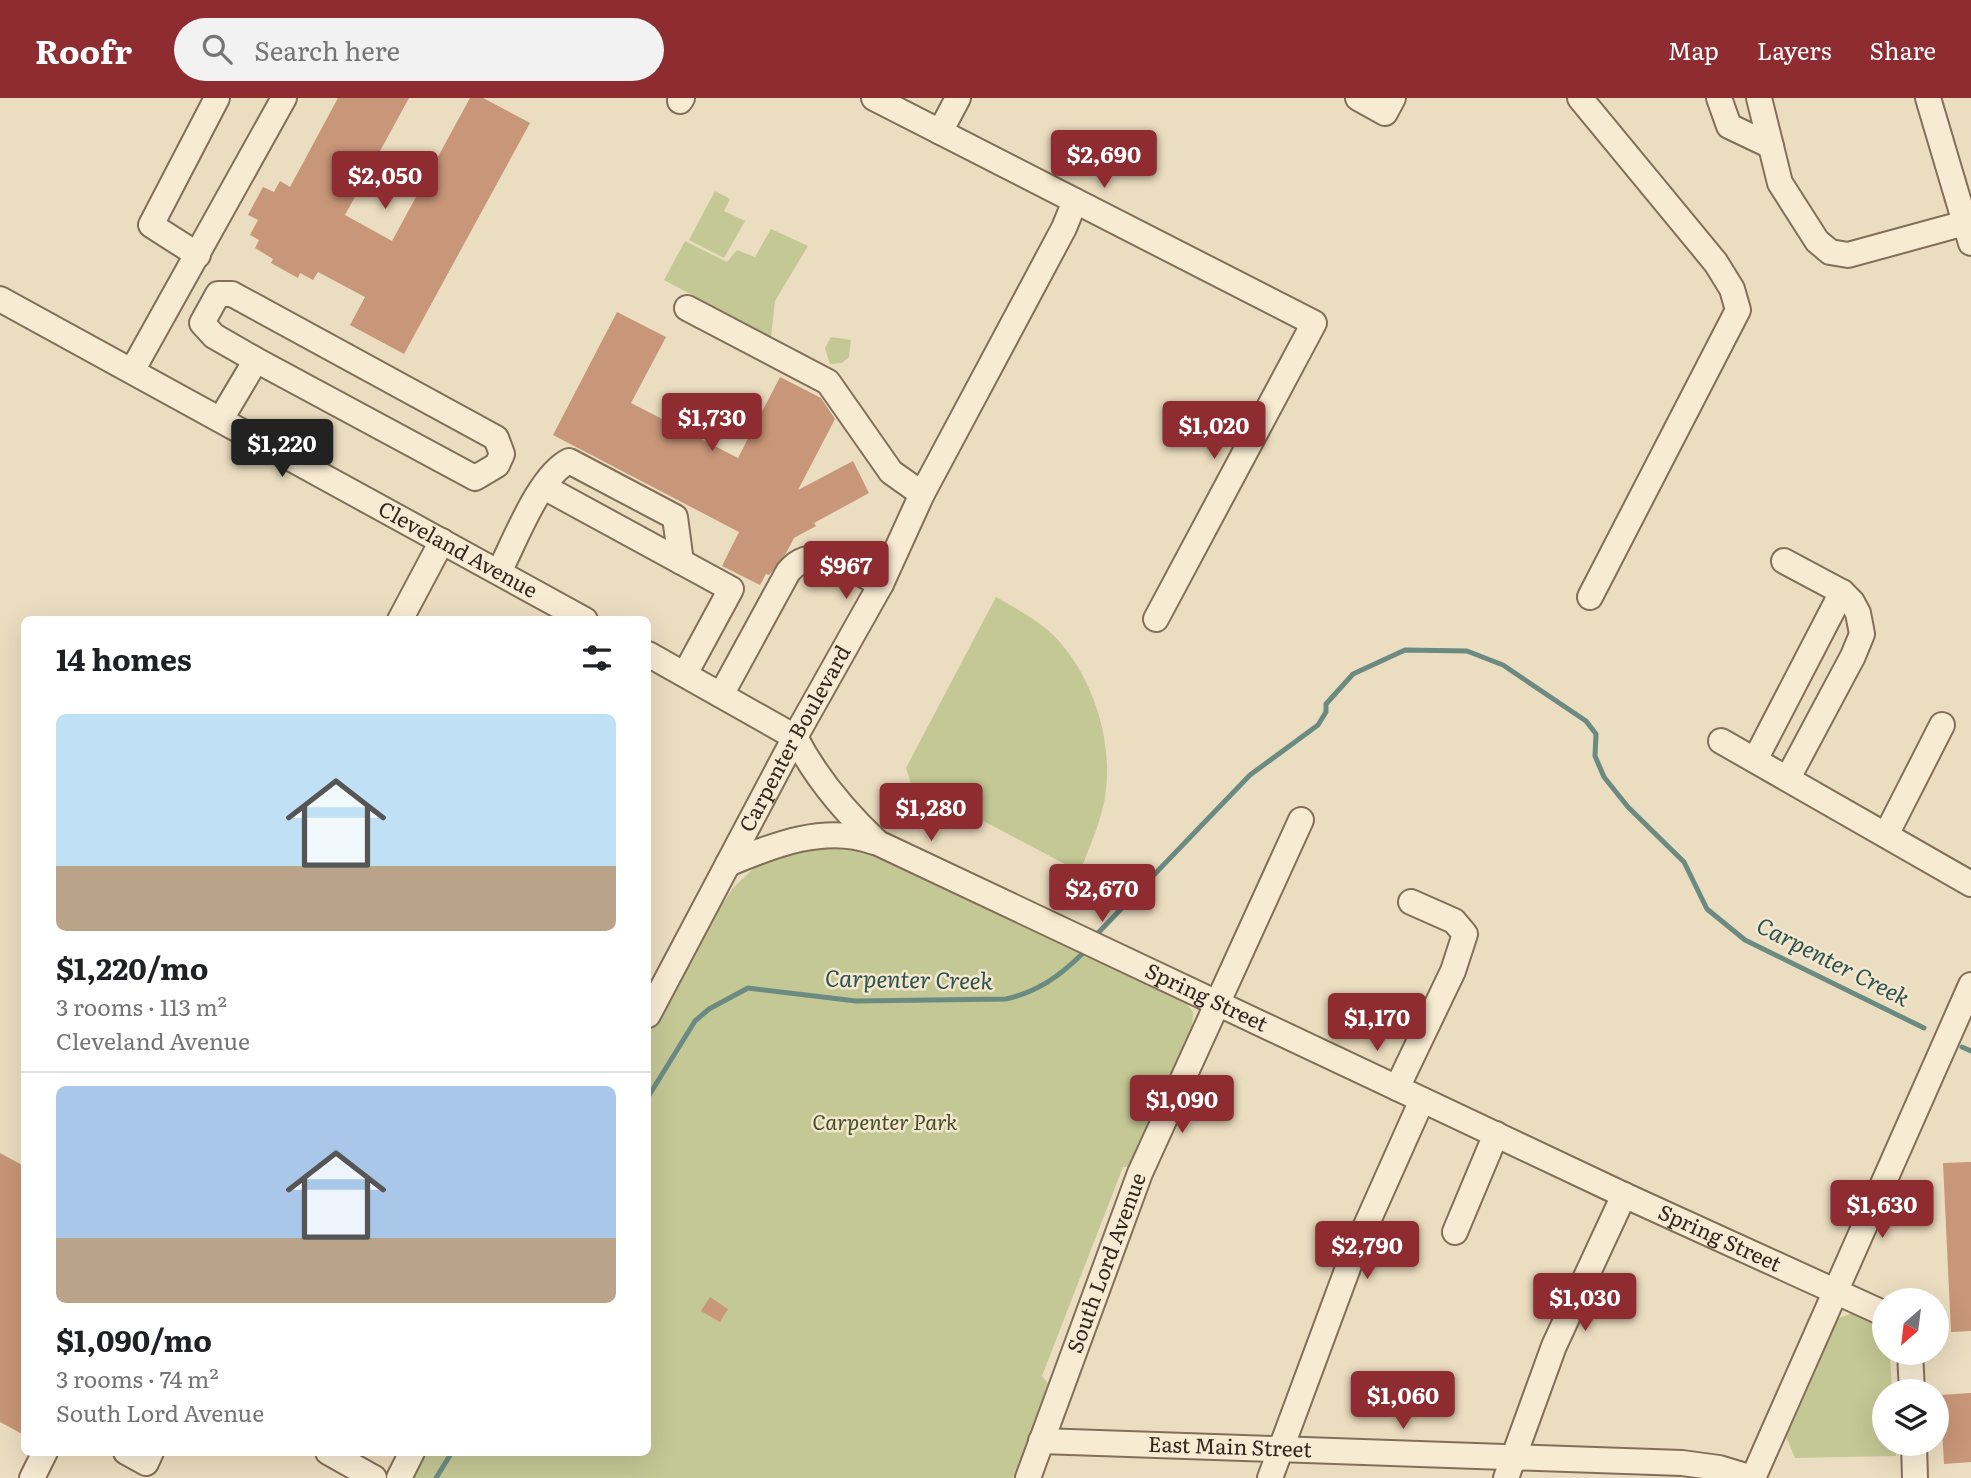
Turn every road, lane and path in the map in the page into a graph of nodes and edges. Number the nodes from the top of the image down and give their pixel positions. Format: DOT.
graph roads {
  1 [pos="218,98"];
  2 [pos="284,98"];
  3 [pos="874,98"];
  4 [pos="957,98"];
  5 [pos="1358,98"];
  6 [pos="1392,98"];
  7 [pos="1580,98"];
  8 [pos="1719,98"];
  9 [pos="1759,98"];
  10 [pos="1928,98"];
  11 [pos="940,132"];
  12 [pos="1771,146"];
  13 [pos="1075,201"];
  14 [pos="1968,233"];
  15 [pos="198,255"];
  16 [pos="0,299"];
  17 [pos="687,308"];
  18 [pos="256,360"];
  19 [pos="132,371"];
  20 [pos="221,419"];
  21 [pos="544,487"];
  22 [pos="922,494"];
  23 [pos="442,541"];
  24 [pos="1784,561"];
  25 [pos="681,562"];
  26 [pos="499,572"];
  27 [pos="881,584"];
  28 [pos="1842,592"];
  29 [pos="1590,597"];
  30 [pos="402,616"];
  31 [pos="578,616"];
  32 [pos="1156,619"];
  33 [pos="651,656"];
  34 [pos="685,674"];
  35 [pos="721,695"];
  36 [pos="1942,725"];
  37 [pos="794,737"];
  38 [pos="1721,741"];
  39 [pos="1755,760"];
  40 [pos="1788,778"];
  41 [pos="1301,820"];
  42 [pos="1886,835"];
  43 [pos="878,843"];
  44 [pos="727,863"];
  45 [pos="1971,884"];
  46 [pos="1411,902"];
  47 [pos="1971,985"];
  48 [pos="1217,1004"];
  49 [pos="651,1009"];
  50 [pos="1397,1088"];
  51 [pos="1422,1100"];
  52 [pos="1496,1135"];
  53 [pos="1624,1195"];
  54 [pos="1455,1232"];
  55 [pos="1835,1291"];
  56 [pos="1872,1308"];
  57 [pos="1041,1441"];
  58 [pos="1280,1450"];
  59 [pos="43,1456"];
  60 [pos="133,1456"];
  61 [pos="150,1456"];
  62 [pos="335,1456"];
  63 [pos="410,1456"];
  64 [pos="1914,1456"];
  65 [pos="1510,1468"];
  66 [pos="32,1478"];
  67 [pos="374,1478"];
  68 [pos="399,1478"];
  69 [pos="1028,1478"];
  70 [pos="1270,1478"];
  71 [pos="1752,1478"];
  72 [pos="1915,1478"];
  1 -- 15 [label="street"];
  2 -- 15 [label="street"];
  3 -- 11 [label="street"];
  4 -- 11 [label="street"];
  5 -- 6 [label="street"];
  7 -- 29 [label="street"];
  8 -- 12 [label="street"];
  9 -- 12 [label="street"];
  10 -- 14 [label="street"];
  11 -- 13 [label="street"];
  12 -- 14 [label="street"];
  13 -- 22 [label="street, Carpenter Boulevard"];
  13 -- 32 [label="street"];
  15 -- 19 [label="street"];
  16 -- 19 [label="street, Cleveland Avenue"];
  17 -- 22 [label="street"];
  18 -- 18 [label="street"];
  18 -- 20 [label="street"];
  19 -- 20 [label="street, Cleveland Avenue"];
  20 -- 23 [label="street, Cleveland Avenue"];
  21 -- 25 [label="street"];
  21 -- 25 [label="street"];
  21 -- 26 [label="street"];
  22 -- 27 [label="street, Carpenter Boulevard"];
  23 -- 26 [label="street, Cleveland Avenue"];
  23 -- 30 [label="street"];
  24 -- 28 [label="street"];
  25 -- 34 [label="street"];
  26 -- 31 [label="street, Cleveland Avenue"];
  27 -- 35 [label="street"];
  27 -- 37 [label="street, Carpenter Boulevard"];
  28 -- 39 [label="street"];
  28 -- 40 [label="street"];
  33 -- 34 [label="street"];
  34 -- 35 [label="street"];
  35 -- 37 [label="street"];
  36 -- 42 [label="street"];
  37 -- 43 [label="street, Spring Street"];
  37 -- 44 [label="street, Carpenter Boulevard"];
  38 -- 39 [label="street"];
  39 -- 40 [label="street"];
  40 -- 42 [label="street"];
  41 -- 48 [label="street, South Lord Avenue"];
  42 -- 45 [label="street"];
  43 -- 44 [label="street"];
  43 -- 48 [label="street, Spring Street"];
  44 -- 49 [label="street, Carpenter Boulevard"];
  46 -- 50 [label="street"];
  47 -- 55 [label="street"];
  48 -- 50 [label="street, Spring Street"];
  48 -- 57 [label="street, South Lord Avenue"];
  50 -- 51 [label="street, Spring Street"];
  51 -- 52 [label="street, Spring Street"];
  51 -- 58 [label="street"];
  52 -- 53 [label="street, Spring Street"];
  52 -- 54 [label="street"];
  53 -- 55 [label="street, Spring Street"];
  53 -- 65 [label="street"];
  55 -- 56 [label="street, Spring Street"];
  55 -- 71 [label="street"];
  57 -- 58 [label="street, East Main Street"];
  57 -- 69 [label="street, South Lord Avenue"];
  58 -- 65 [label="street, East Main Street"];
  58 -- 70 [label="street"];
  59 -- 66 [label="street"];
  60 -- 61 [label="street"];
  62 -- 67 [label="street"];
  63 -- 68 [label="street"];
  64 -- 72 [label="street"];
  65 -- 71 [label="street, East Main Street"];
}
